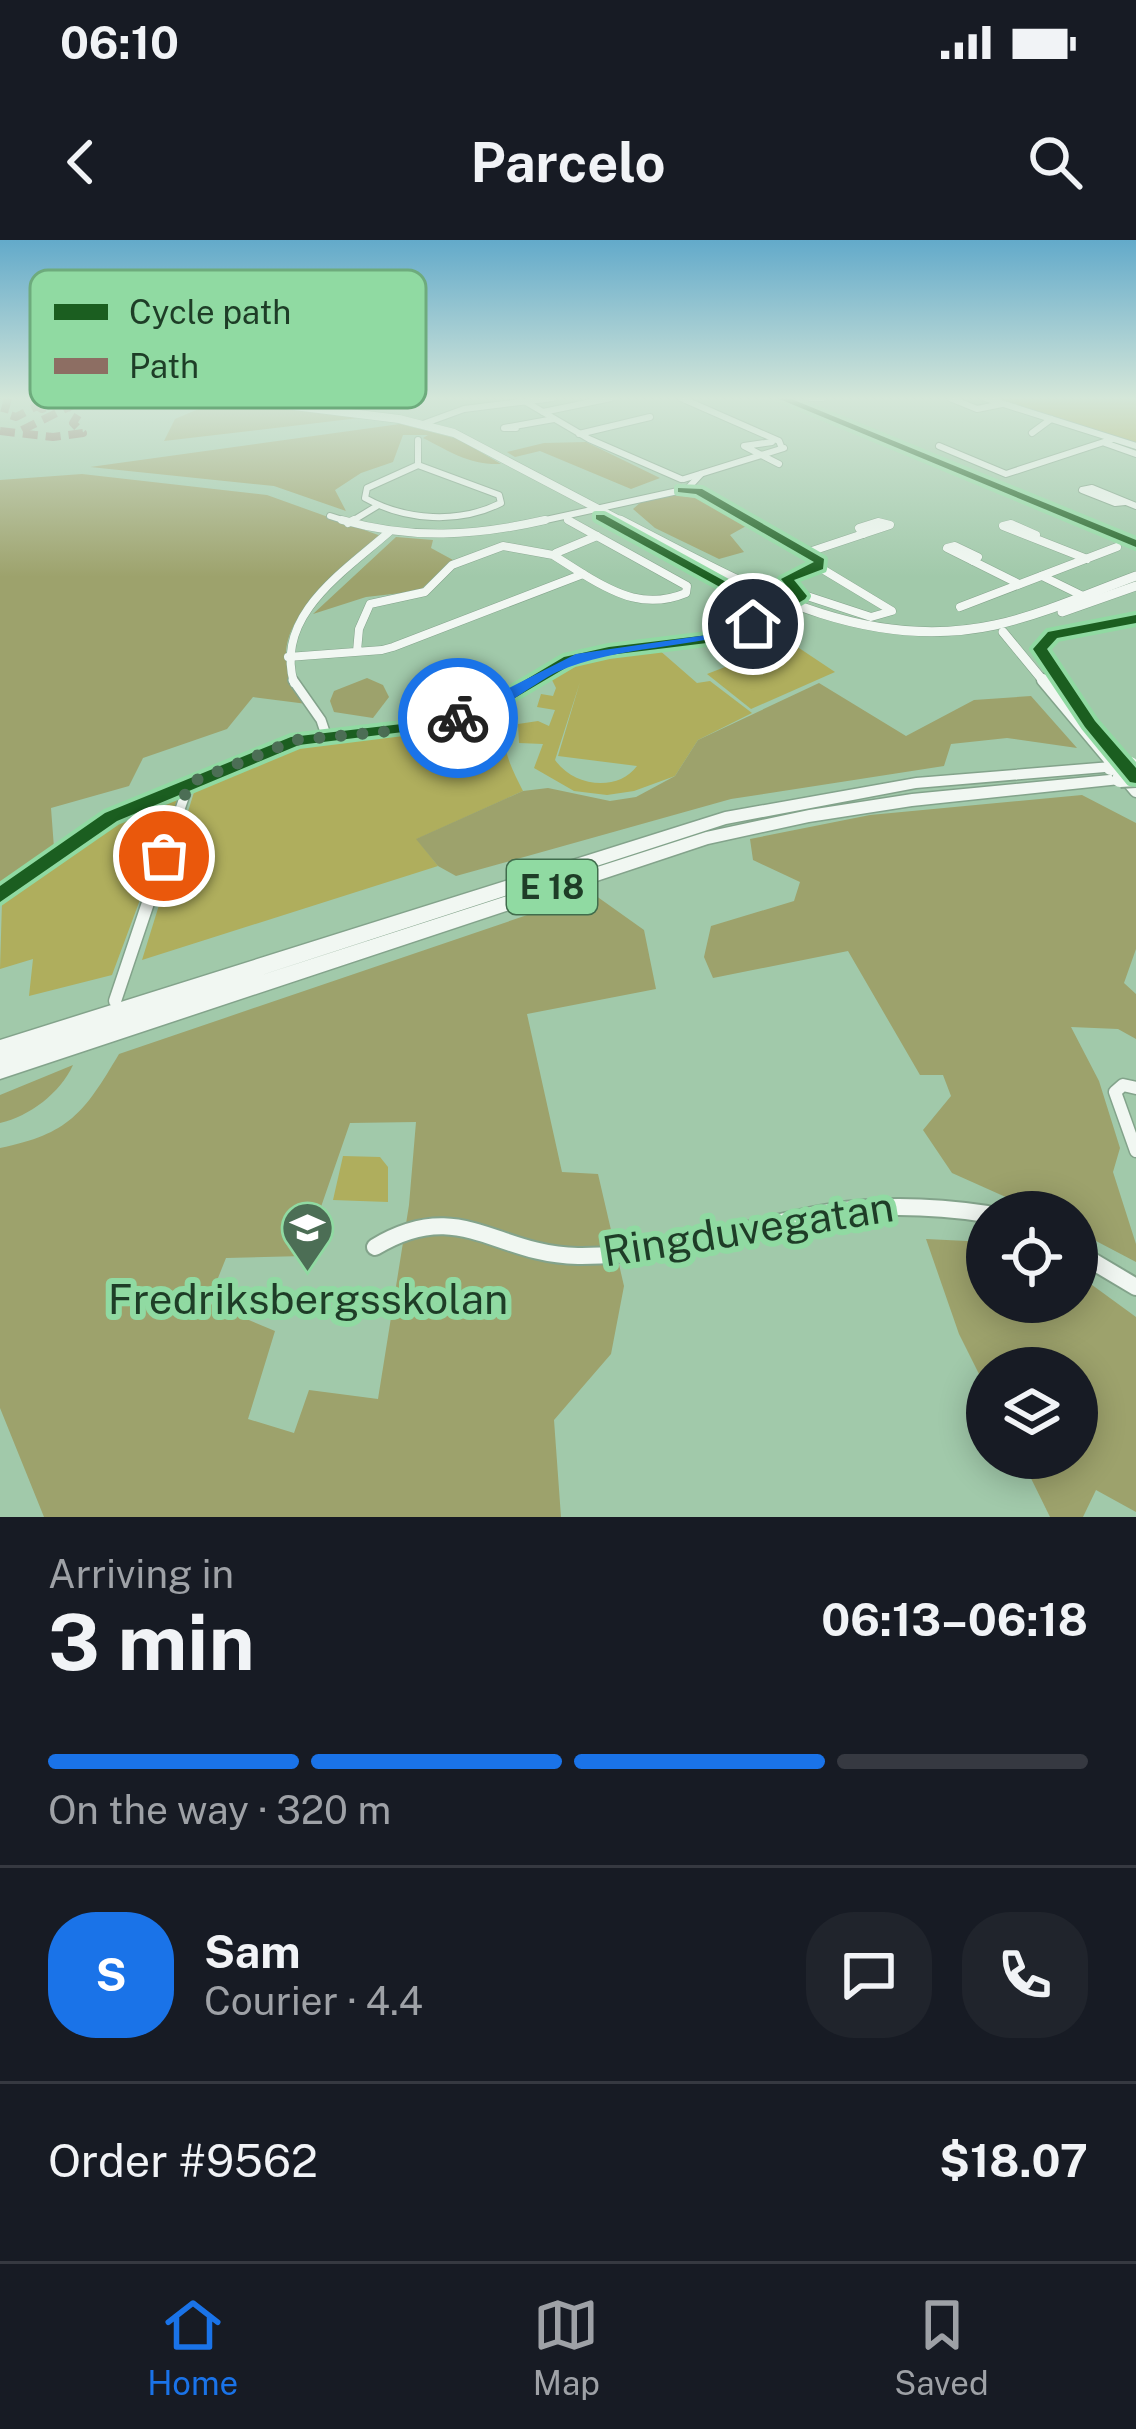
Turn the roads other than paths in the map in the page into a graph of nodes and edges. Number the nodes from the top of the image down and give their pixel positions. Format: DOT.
graph roads {
  1 [pos="418,458"];
  2 [pos="502,458"];
  3 [pos="623,458"];
  4 [pos="763,458"];
  5 [pos="766,458"];
  6 [pos="965,458"];
  7 [pos="1056,458"];
  8 [pos="779,464"];
  9 [pos="418,465"];
  10 [pos="700,474"];
  11 [pos="682,478"];
  12 [pos="666,481"];
  13 [pos="696,486"];
  14 [pos="678,490"];
  15 [pos="1125,502"];
  16 [pos="377,506"];
  17 [pos="1136,506"];
  18 [pos="595,508"];
  19 [pos="330,516"];
  20 [pos="567,518"];
  21 [pos="348,523"];
  22 [pos="389,532"];
  23 [pos="863,534"];
  24 [pos="488,535"];
  25 [pos="597,536"];
  26 [pos="1036,536"];
  27 [pos="1117,547"];
  28 [pos="498,548"];
  29 [pos="556,553"];
  30 [pos="806,553"];
  31 [pos="1087,559"];
  32 [pos="973,561"];
  33 [pos="819,567"];
  34 [pos="584,574"];
  35 [pos="1042,576"];
  36 [pos="1136,576"];
  37 [pos="1019,584"];
  38 [pos="1136,586"];
  39 [pos="801,594"];
  40 [pos="1081,596"];
  41 [pos="1093,602"];
  42 [pos="783,608"];
  43 [pos="960,608"];
  44 [pos="1002,634"];
  45 [pos="357,652"];
  46 [pos="288,657"];
  47 [pos="326,735"];
  48 [pos="1128,774"];
  49 [pos="189,783"];
  50 [pos="0,896"];
  51 [pos="115,1001"];
  52 [pos="0,1050"];
  53 [pos="0,1069"];
  54 [pos="1136,1088"];
  55 [pos="1136,1151"];
  56 [pos="966,1210"];
  57 [pos="375,1247"];
  58 [pos="1098,1264"];
  59 [pos="1136,1287"];
  1 -- 9 [label="street"];
  2 -- 18 [label="main road"];
  3 -- 12 [label="street"];
  4 -- 10 [label="street"];
  5 -- 8 [label="street"];
  6 -- 7 [label="street"];
  9 -- 16 [label="street"];
  9 -- 16 [label="street"];
  10 -- 11 [label="street"];
  10 -- 13 [label="street"];
  11 -- 12 [label="street"];
  11 -- 13 [label="street"];
  12 -- 14 [label="street"];
  12 -- 18 [label="street"];
  13 -- 14 [label="street"];
  13 -- 30 [label="street"];
  14 -- 18 [label="street"];
  15 -- 15 [label="street"];
  15 -- 17 [label="street"];
  16 -- 21 [label="street"];
  18 -- 24 [label="street"];
  18 -- 42 [label="main road"];
  19 -- 21 [label="street"];
  20 -- 25 [label="street"];
  21 -- 22 [label="street"];
  22 -- 24 [label="street"];
  22 -- 46 [label="street"];
  23 -- 30 [label="street"];
  24 -- 28 [label="street"];
  25 -- 29 [label="street"];
  25 -- 34 [label="street"];
  26 -- 31 [label="street"];
  27 -- 31 [label="street"];
  28 -- 29 [label="street"];
  28 -- 45 [label="street"];
  29 -- 34 [label="street"];
  30 -- 33 [label="street"];
  31 -- 35 [label="street"];
  32 -- 37 [label="street"];
  33 -- 39 [label="street"];
  33 -- 39 [label="street"];
  34 -- 45 [label="street"];
  35 -- 37 [label="street"];
  35 -- 40 [label="street"];
  36 -- 40 [label="main road"];
  37 -- 43 [label="street"];
  38 -- 41 [label="main road"];
  39 -- 42 [label="street"];
  40 -- 41 [label="street"];
  40 -- 44 [label="main road"];
  41 -- 44 [label="main road"];
  42 -- 44 [label="main road"];
  42 -- 44 [label="main road"];
  42 -- 47 [label="street"];
  44 -- 48 [label="main road"];
  45 -- 46 [label="street"];
  46 -- 47 [label="street"];
  47 -- 49 [label="street"];
  48 -- 52 [label="highway, E 18"];
  48 -- 53 [label="highway, E 18"];
  49 -- 50 [label="street"];
  49 -- 51 [label="street"];
  54 -- 55 [label="street"];
  56 -- 57 [label="street, Ringduvegatan"];
  58 -- 59 [label="street"];
}
